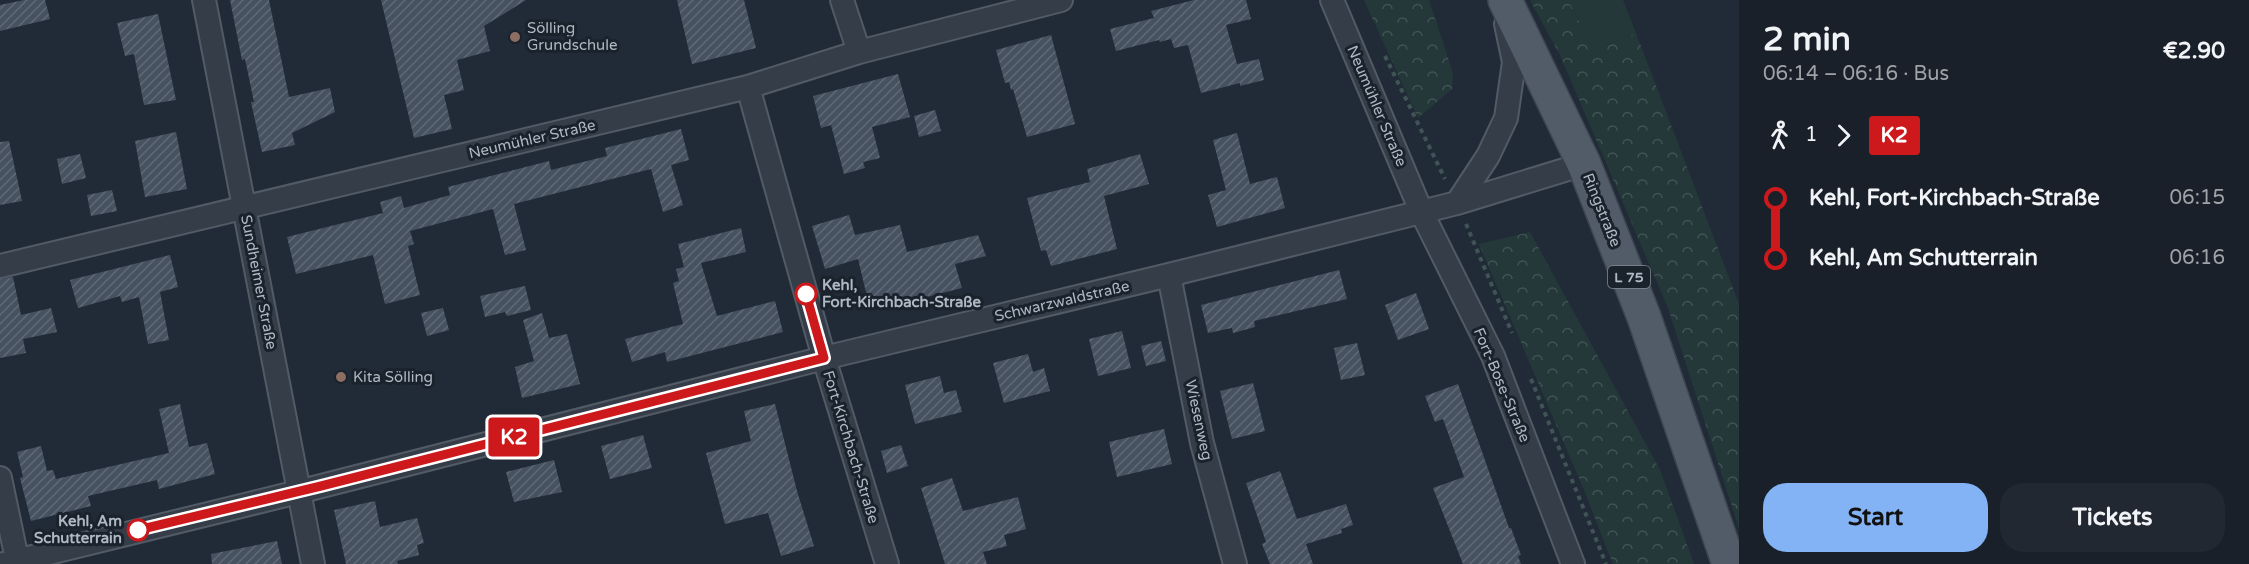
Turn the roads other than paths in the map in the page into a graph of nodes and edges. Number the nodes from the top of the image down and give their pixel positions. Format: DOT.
graph roads {
  1 [pos="204,0"];
  2 [pos="842,0"];
  3 [pos="1061,0"];
  4 [pos="1332,0"];
  5 [pos="1503,0"];
  6 [pos="860,52"];
  7 [pos="748,87"];
  8 [pos="1584,164"];
  9 [pos="1457,203"];
  10 [pos="246,207"];
  11 [pos="1421,212"];
  12 [pos="0,267"];
  13 [pos="1169,275"];
  14 [pos="824,358"];
  15 [pos="0,478"];
  16 [pos="298,492"];
  17 [pos="13,563"];
  18 [pos="313,564"];
  19 [pos="887,564"];
  20 [pos="1235,564"];
  21 [pos="1573,564"];
  22 [pos="1729,564"];
  1 -- 10 [label="street, Sundheimer Straße"];
  2 -- 6 [label="street"];
  3 -- 6 [label="street, Neumühler Straße"];
  4 -- 11 [label="street, Neumühler Straße"];
  5 -- 8 [label="main road, Ringstraße / L 75"];
  5 -- 9 [label="street"];
  6 -- 7 [label="street, Neumühler Straße"];
  7 -- 10 [label="street, Neumühler Straße"];
  7 -- 14 [label="street, Fort-Kirchbach-Straße"];
  8 -- 9 [label="street, Schwarzwaldstraße"];
  8 -- 22 [label="main road, Ringstraße / L 75"];
  9 -- 11 [label="street, Schwarzwaldstraße"];
  10 -- 12 [label="street, Neumühler Straße"];
  10 -- 16 [label="street, Sundheimer Straße"];
  11 -- 13 [label="street, Schwarzwaldstraße"];
  11 -- 21 [label="street, Fort-Bose-Straße"];
  13 -- 14 [label="street, Schwarzwaldstraße"];
  13 -- 20 [label="street, Wiesenweg"];
  14 -- 16 [label="street, Schwarzwaldstraße"];
  14 -- 19 [label="street, Fort-Kirchbach-Straße"];
  15 -- 17 [label="street"];
  16 -- 17 [label="street, Schwarzwaldstraße"];
  16 -- 18 [label="street, Sundheimer Straße"];
}
